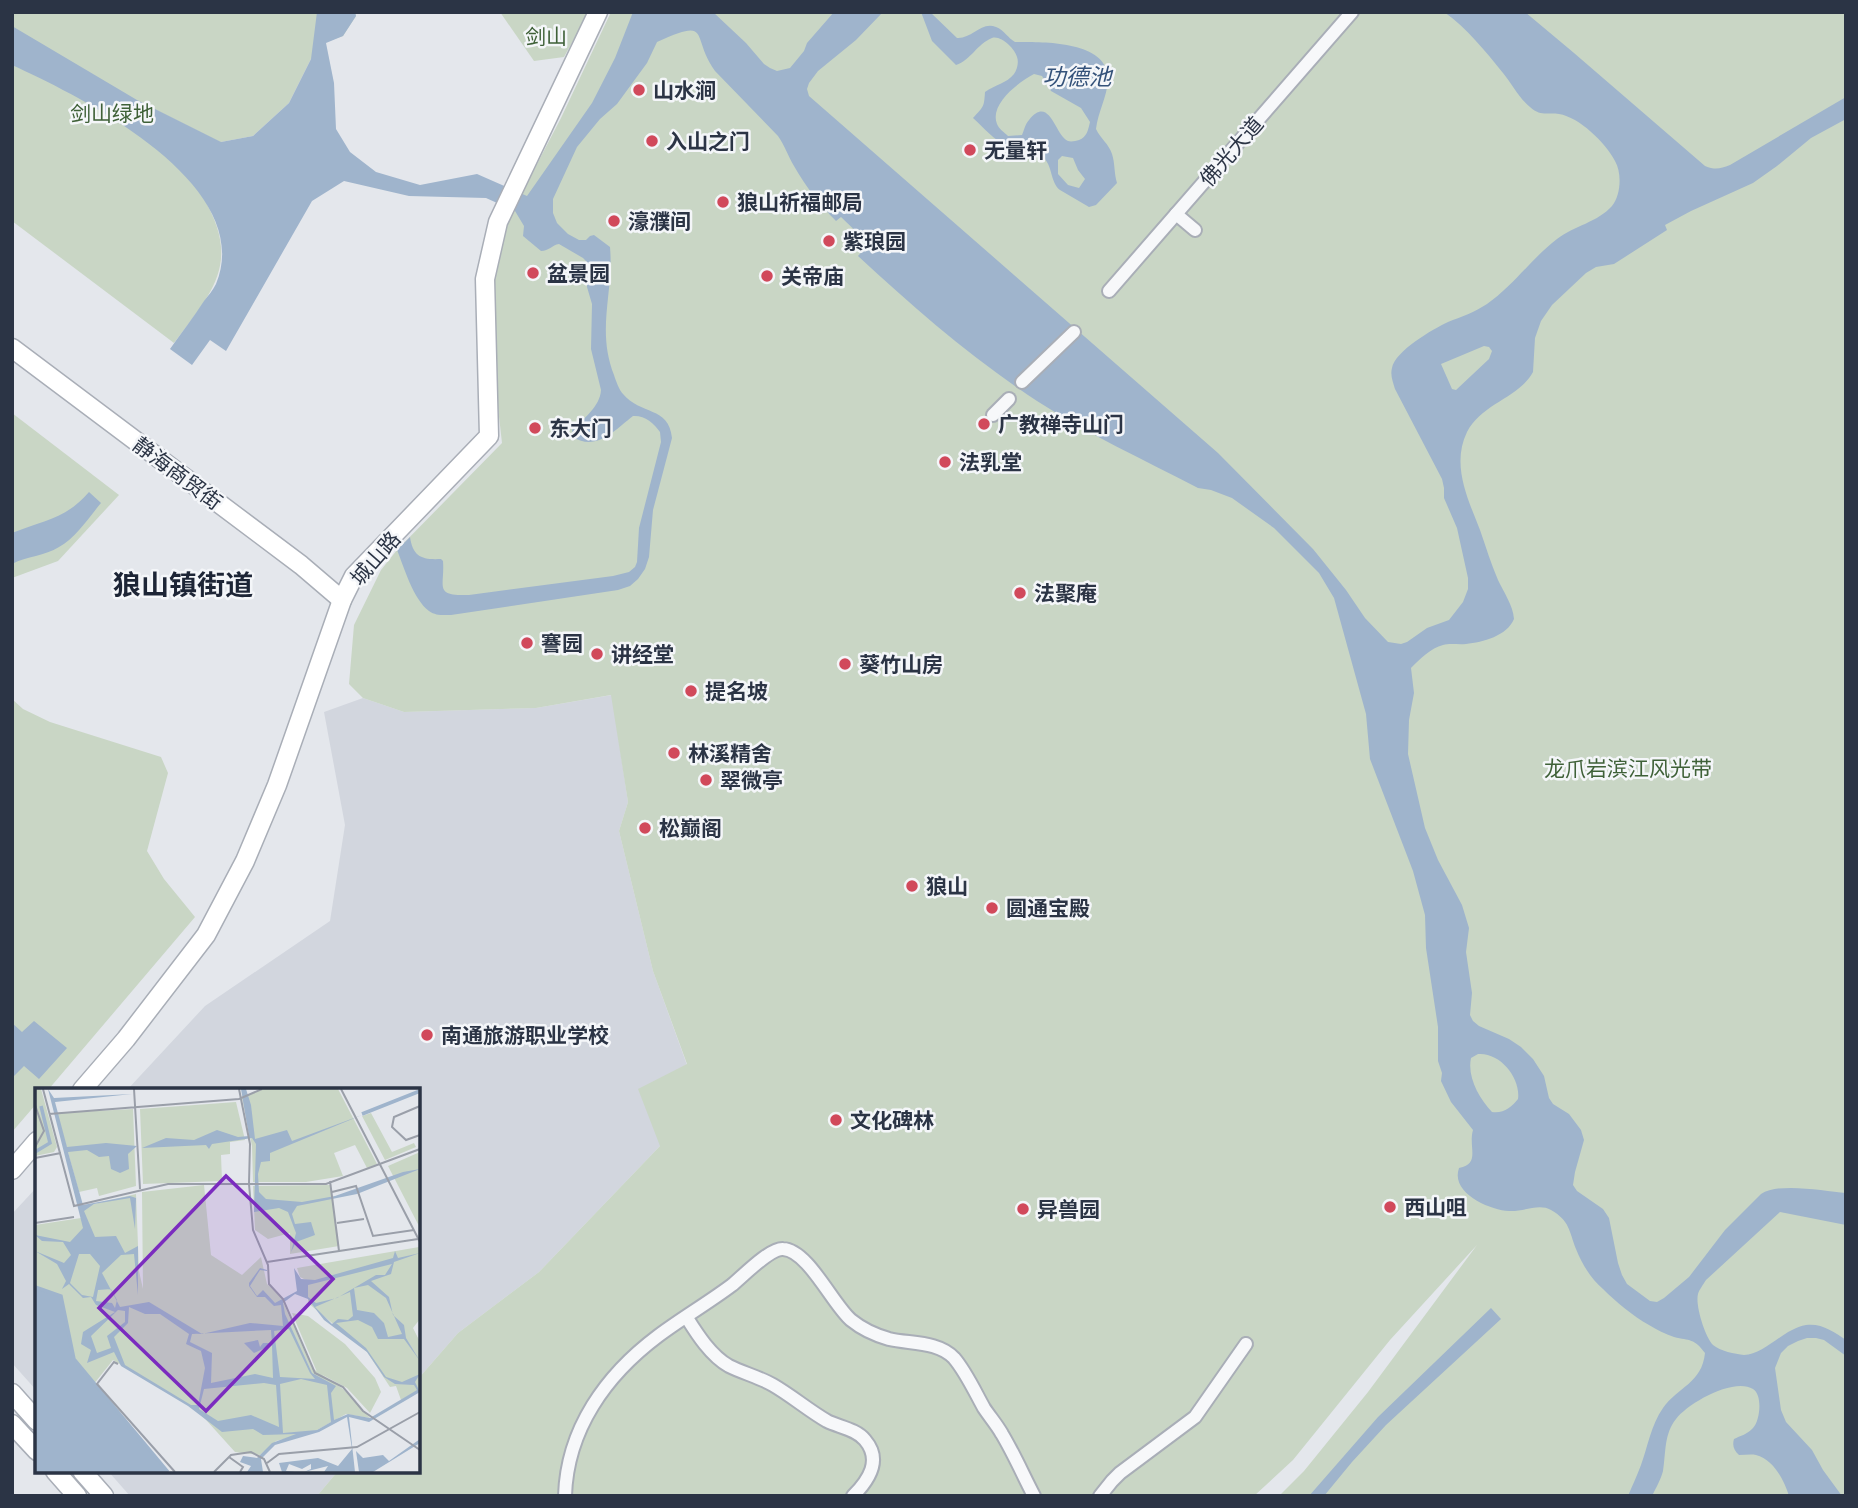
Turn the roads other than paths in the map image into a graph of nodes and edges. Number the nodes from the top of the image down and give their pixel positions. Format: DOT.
graph roads {
  1 [pos="598,12"];
  2 [pos="1352,12"];
  3 [pos="1176,214"];
  4 [pos="1195,230"];
  5 [pos="1110,291"];
  6 [pos="1074,332"];
  7 [pos="12,348"];
  8 [pos="1022,382"];
  9 [pos="1009,399"];
  10 [pos="993,415"];
  11 [pos="342,600"];
  12 [pos="84,1088"];
  13 [pos="35,1143"];
  14 [pos="12,1170"];
  15 [pos="687,1318"];
  16 [pos="1246,1343"];
  17 [pos="12,1393"];
  18 [pos="35,1419"];
  19 [pos="12,1424"];
  20 [pos="35,1449"];
  21 [pos="57,1473"];
  22 [pos="84,1473"];
  23 [pos="77,1496"];
  24 [pos="104,1496"];
  25 [pos="565,1496"];
  26 [pos="853,1496"];
  27 [pos="1034,1496"];
  28 [pos="1100,1496"];
  1 -- 11 [label="street, 城山路"];
  2 -- 3 [label="street, 佛光大道"];
  3 -- 4 [label="street"];
  3 -- 5 [label="street, 佛光大道"];
  6 -- 8 [label="street"];
  7 -- 11 [label="street, 静海商贸街"];
  9 -- 10 [label="street"];
  11 -- 12 [label="street, 城山路"];
  13 -- 14 [label="street"];
  15 -- 25 [label="street"];
  15 -- 26 [label="street"];
  15 -- 27 [label="street"];
  16 -- 28 [label="street"];
  17 -- 18 [label="street"];
  19 -- 20 [label="street"];
  21 -- 23 [label="street"];
  22 -- 24 [label="street"];
}
